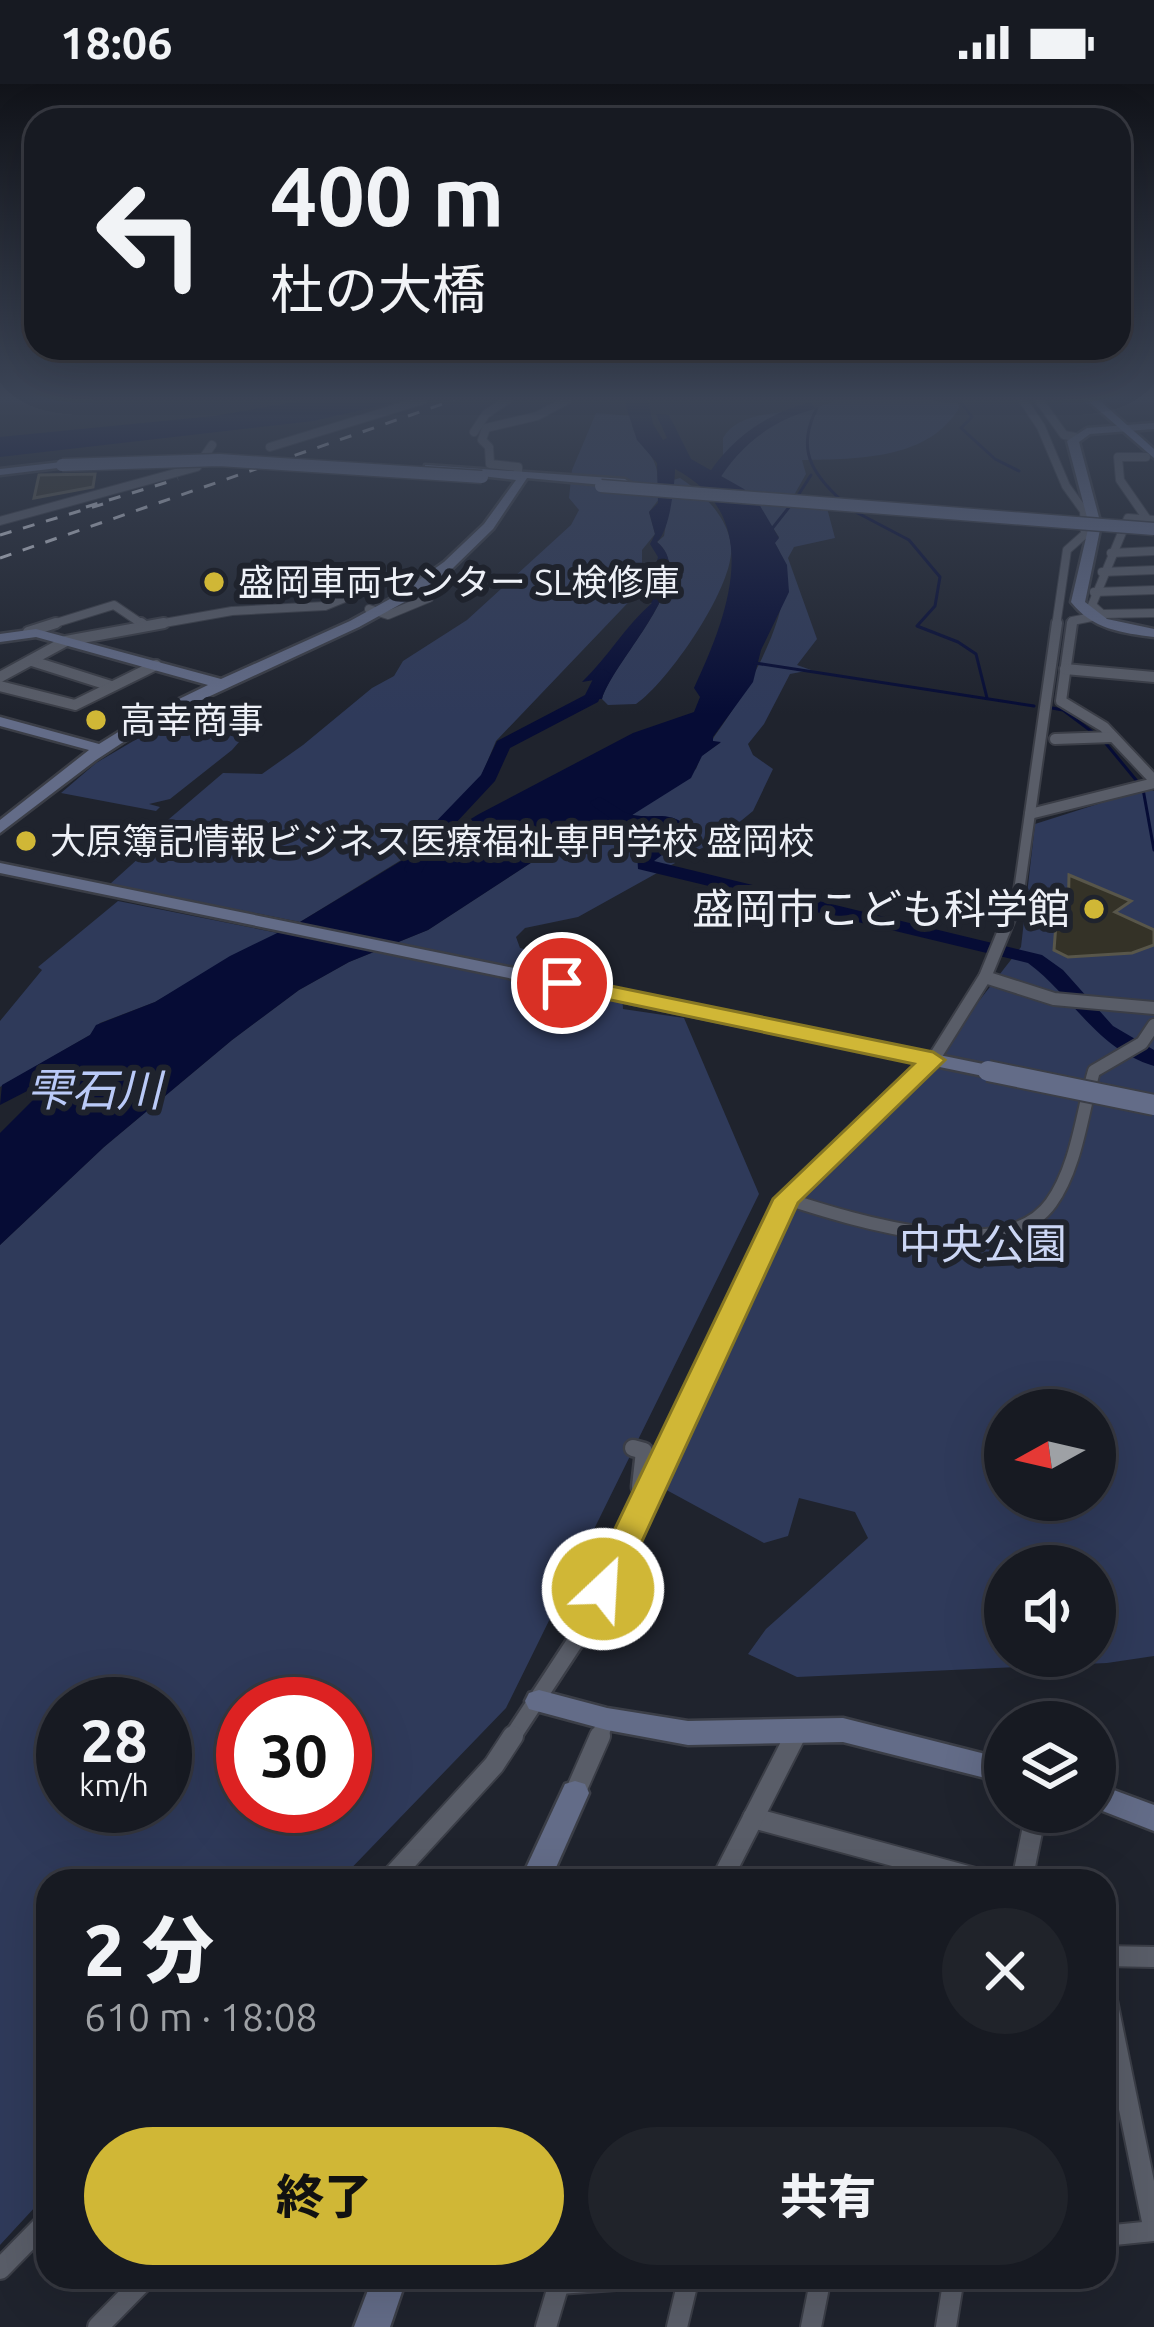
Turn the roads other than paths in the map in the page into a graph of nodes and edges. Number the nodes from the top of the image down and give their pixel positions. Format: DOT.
graph roads {
  1 [pos="57,505"];
  2 [pos="498,505"];
  3 [pos="503,505"];
  4 [pos="914,505"];
  5 [pos="1078,505"];
  6 [pos="1090,505"];
  7 [pos="1094,517"];
  8 [pos="0,520"];
  9 [pos="1153,525"];
  10 [pos="1120,532"];
  11 [pos="1154,551"];
  12 [pos="1111,553"];
  13 [pos="1154,570"];
  14 [pos="1102,572"];
  15 [pos="424,578"];
  16 [pos="1088,590"];
  17 [pos="1154,590"];
  18 [pos="429,598"];
  19 [pos="373,610"];
  20 [pos="1154,613"];
  21 [pos="1092,617"];
  22 [pos="145,626"];
  23 [pos="28,632"];
  24 [pos="1154,633"];
  25 [pos="0,638"];
  26 [pos="66,640"];
  27 [pos="32,661"];
  28 [pos="156,665"];
  29 [pos="1065,669"];
  30 [pos="1154,677"];
  31 [pos="0,682"];
  32 [pos="216,682"];
  33 [pos="112,686"];
  34 [pos="0,721"];
  35 [pos="1112,737"];
  36 [pos="1055,739"];
  37 [pos="94,747"];
  38 [pos="1154,781"];
  39 [pos="0,812"];
  40 [pos="1030,814"];
  41 [pos="0,827"];
  42 [pos="0,859"];
  43 [pos="0,868"];
  44 [pos="88,886"];
  45 [pos="985,977"];
  46 [pos="1154,1008"];
  47 [pos="1154,1024"];
  48 [pos="933,1060"];
  49 [pos="1154,1105"];
  50 [pos="787,1199"];
  51 [pos="633,1448"];
  52 [pos="645,1497"];
  53 [pos="539,1701"];
  54 [pos="607,1720"];
  55 [pos="800,1728"];
  56 [pos="984,1766"];
  57 [pos="574,1793"];
  58 [pos="1116,1803"];
  59 [pos="753,1818"];
  60 [pos="1154,1818"];
  61 [pos="1032,1833"];
  62 [pos="399,1869"];
  63 [pos="540,1869"];
  64 [pos="727,1869"];
  65 [pos="942,1869"];
  66 [pos="1024,1869"];
  67 [pos="1116,1956"];
  68 [pos="1154,1957"];
  69 [pos="1116,2044"];
  70 [pos="1154,2231"];
  71 [pos="36,2232"];
  72 [pos="1116,2235"];
  73 [pos="0,2269"];
  74 [pos="135,2289"];
  75 [pos="386,2289"];
  76 [pos="557,2289"];
  77 [pos="686,2289"];
  78 [pos="819,2289"];
  79 [pos="952,2289"];
  80 [pos="98,2327"];
  81 [pos="372,2327"];
  82 [pos="546,2327"];
  83 [pos="677,2327"];
  84 [pos="812,2327"];
  85 [pos="946,2327"];
  1 -- 8 [label="street"];
  2 -- 15 [label="street"];
  3 -- 19 [label="street"];
  4 -- 7 [label="street, bridge"];
  5 -- 40 [label="street"];
  6 -- 7 [label="street"];
  7 -- 9 [label="street, bridge"];
  7 -- 16 [label="street"];
  9 -- 10 [label="street"];
  9 -- 10 [label="street"];
  10 -- 12 [label="street"];
  11 -- 12 [label="street"];
  12 -- 14 [label="street"];
  13 -- 14 [label="street"];
  14 -- 16 [label="street"];
  15 -- 19 [label="street"];
  15 -- 22 [label="street"];
  16 -- 17 [label="street"];
  16 -- 20 [label="street"];
  16 -- 21 [label="street"];
  18 -- 19 [label="street"];
  19 -- 32 [label="street"];
  21 -- 24 [label="street"];
  21 -- 29 [label="street"];
  22 -- 23 [label="street"];
  22 -- 26 [label="street"];
  23 -- 25 [label="street"];
  23 -- 26 [label="street"];
  26 -- 27 [label="street"];
  26 -- 28 [label="street"];
  27 -- 31 [label="street"];
  27 -- 33 [label="street"];
  28 -- 32 [label="street"];
  28 -- 33 [label="street"];
  29 -- 30 [label="street"];
  29 -- 35 [label="street"];
  31 -- 33 [label="street"];
  32 -- 37 [label="street"];
  34 -- 37 [label="street"];
  35 -- 36 [label="street"];
  35 -- 38 [label="street"];
  37 -- 39 [label="street"];
  37 -- 41 [label="street"];
  38 -- 40 [label="street"];
  40 -- 45 [label="street"];
  42 -- 44 [label="street"];
  43 -- 44 [label="street"];
  44 -- 48 [label="street"];
  45 -- 46 [label="street"];
  45 -- 48 [label="street"];
  47 -- 50 [label="street"];
  48 -- 49 [label="street, bridge"];
  48 -- 50 [label="street"];
  50 -- 52 [label="street"];
  51 -- 52 [label="street"];
  52 -- 53 [label="street"];
  53 -- 54 [label="street"];
  53 -- 62 [label="street"];
  54 -- 55 [label="street"];
  54 -- 57 [label="street"];
  55 -- 56 [label="street"];
  55 -- 59 [label="street"];
  57 -- 63 [label="street"];
  58 -- 60 [label="street"];
  59 -- 64 [label="street"];
  59 -- 65 [label="street"];
  61 -- 66 [label="street"];
  67 -- 68 [label="street"];
  69 -- 70 [label="street"];
  70 -- 72 [label="street"];
  71 -- 73 [label="street"];
  74 -- 80 [label="street"];
  75 -- 81 [label="street"];
  76 -- 82 [label="street"];
  77 -- 83 [label="street"];
  78 -- 84 [label="street"];
  79 -- 85 [label="street"];
}
